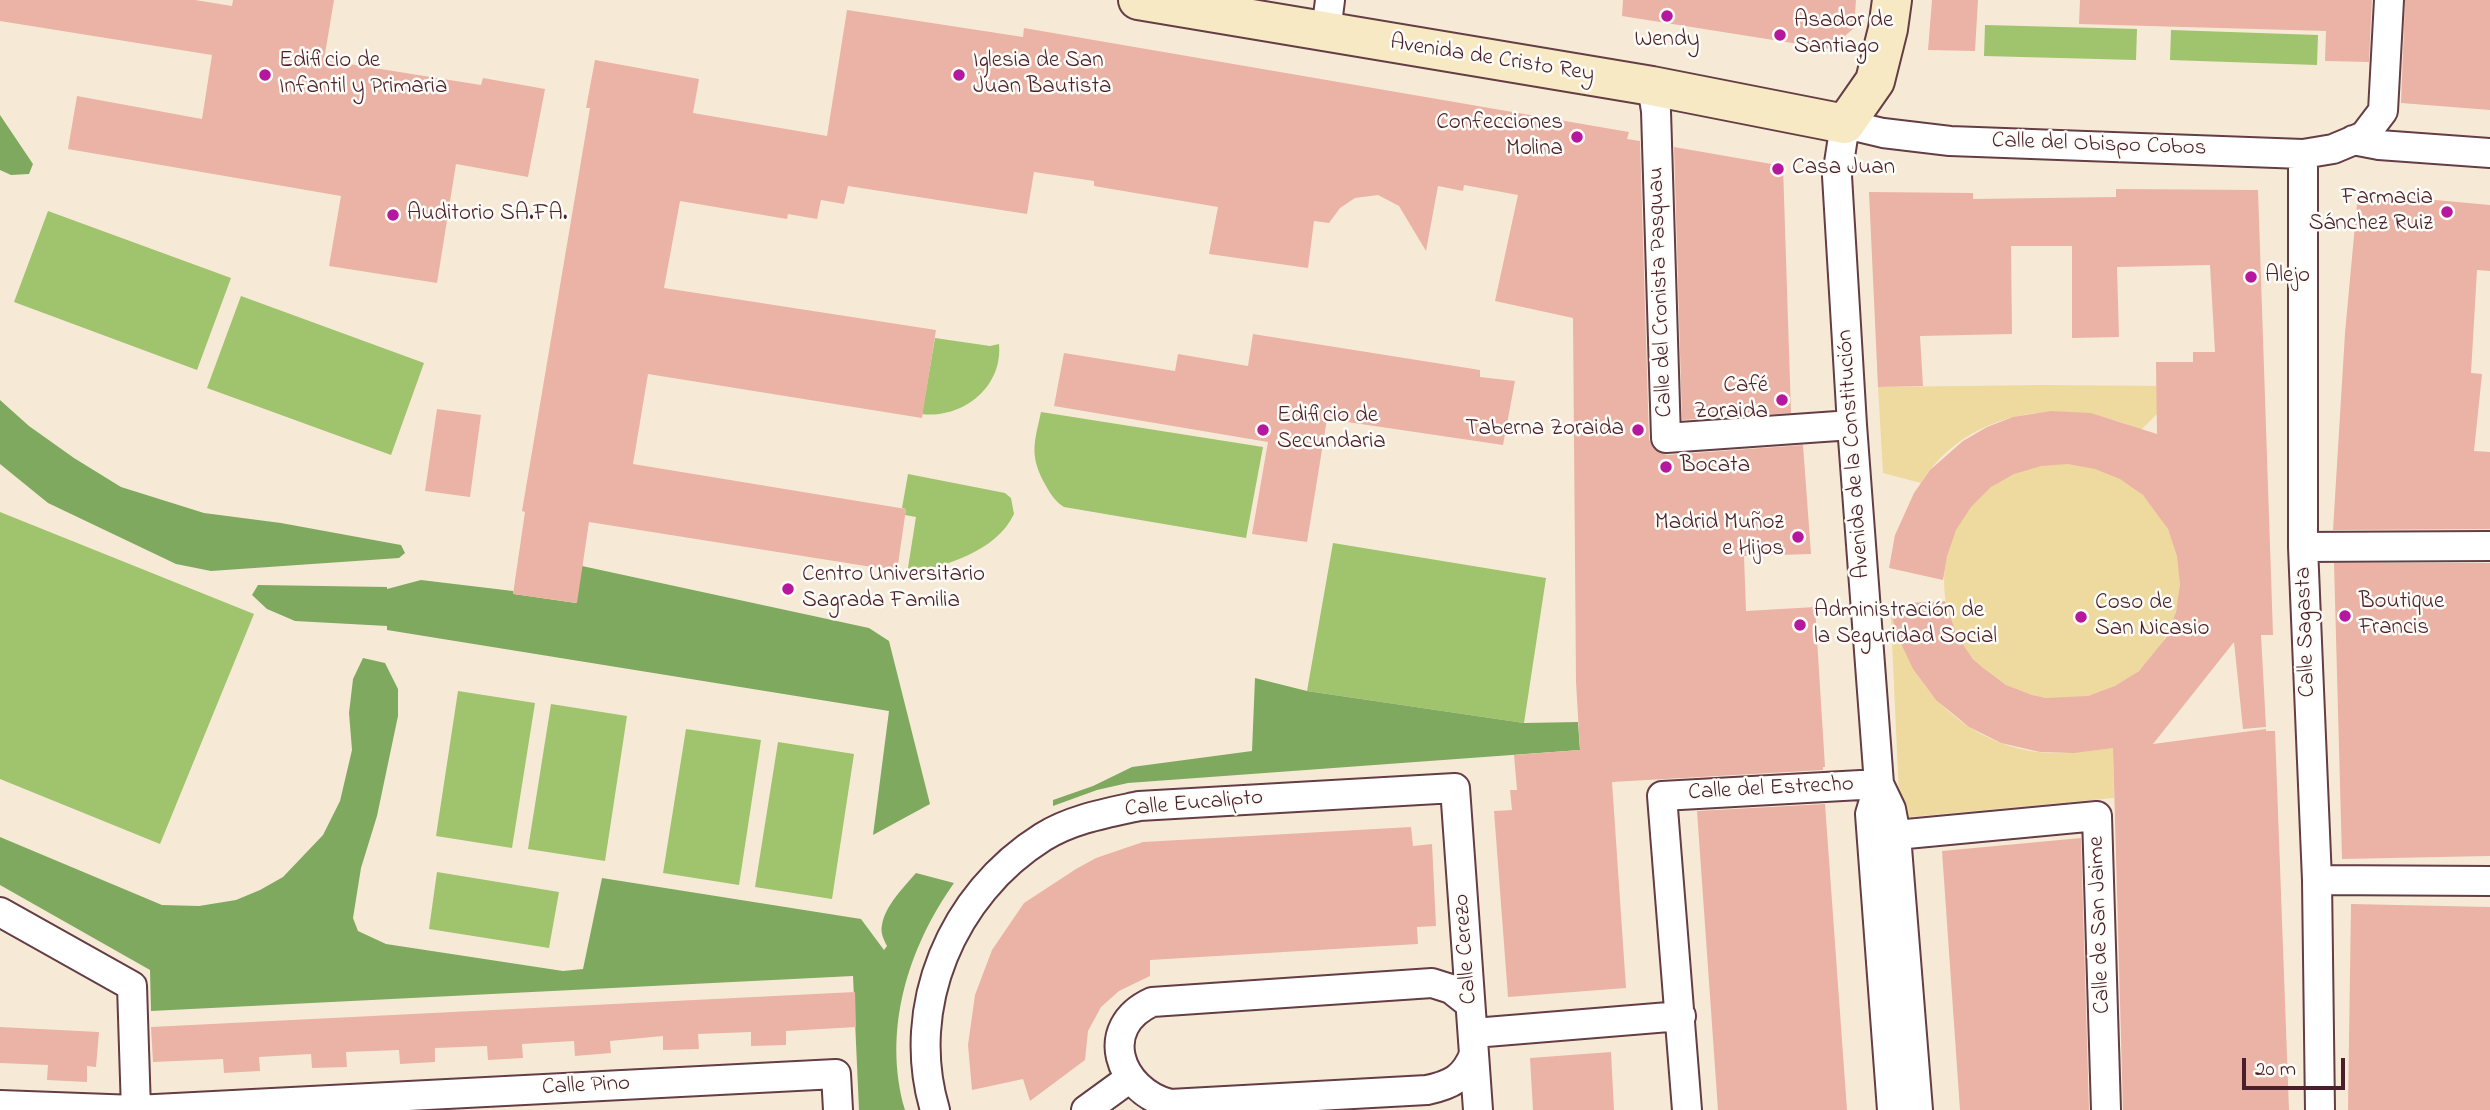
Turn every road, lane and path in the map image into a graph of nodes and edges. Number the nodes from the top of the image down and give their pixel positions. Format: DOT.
graph roads {
  1 [pos="1138,0"];
  2 [pos="1892,0"];
  3 [pos="2389,0"];
  4 [pos="1328,16"];
  5 [pos="1652,86"];
  6 [pos="1845,124"];
  7 [pos="2353,140"];
  8 [pos="2490,153"];
  9 [pos="2303,154"];
  10 [pos="1852,425"];
  11 [pos="2490,546"];
  12 [pos="2304,547"];
  13 [pos="1879,784"];
  14 [pos="1455,788"];
  15 [pos="1896,835"];
  16 [pos="2317,880"];
  17 [pos="2490,881"];
  18 [pos="0,912"];
  19 [pos="1470,1004"];
  20 [pos="1681,1016"];
  21 [pos="1474,1044"];
  22 [pos="1130,1079"];
  23 [pos="0,1104"];
  24 [pos="136,1110"];
  25 [pos="838,1110"];
  26 [pos="935,1110"];
  27 [pos="1086,1110"];
  28 [pos="1478,1110"];
  29 [pos="1687,1110"];
  30 [pos="1892,1110"];
  31 [pos="1918,1110"];
  32 [pos="2106,1110"];
  33 [pos="2320,1110"];
  1 -- 4 [label="street, Avenida de Cristo Rey"];
  2 -- 6 [label="street"];
  3 -- 7 [label="street"];
  4 -- 5 [label="street, Avenida de Cristo Rey"];
  5 -- 6 [label="street, Avenida de Cristo Rey"];
  5 -- 10 [label="street, Calle del Cronista Pasquau"];
  6 -- 9 [label="street, Calle del Obispo Cobos"];
  6 -- 10 [label="street, Avenida de la Constitución"];
  7 -- 8 [label="street"];
  7 -- 9 [label="street, Calle del Obispo Cobos"];
  9 -- 12 [label="street, Calle Sagasta"];
  10 -- 13 [label="street, Avenida de la Constitución"];
  11 -- 12 [label="street"];
  12 -- 16 [label="street, Calle Sagasta"];
  13 -- 15 [label="street, Avenida de la Constitución"];
  13 -- 20 [label="street, Calle del Estrecho"];
  13 -- 30 [label="street, Avenida de la Constitución"];
  14 -- 19 [label="street, Calle Cerezo"];
  14 -- 26 [label="street, Calle Eucalipto"];
  15 -- 31 [label="street, Avenida de la Constitución"];
  15 -- 32 [label="street, Calle de San Jaime"];
  16 -- 17 [label="street"];
  16 -- 33 [label="street, Calle Sagasta"];
  18 -- 24 [label="street"];
  19 -- 21 [label="street, Calle Cerezo"];
  19 -- 22 [label="street"];
  20 -- 21 [label="street"];
  20 -- 29 [label="street"];
  21 -- 22 [label="street"];
  21 -- 28 [label="street, Calle Cerezo"];
  22 -- 27 [label="street"];
  23 -- 24 [label="street, Calle Pino"];
  24 -- 25 [label="street, Calle Pino"];
}
